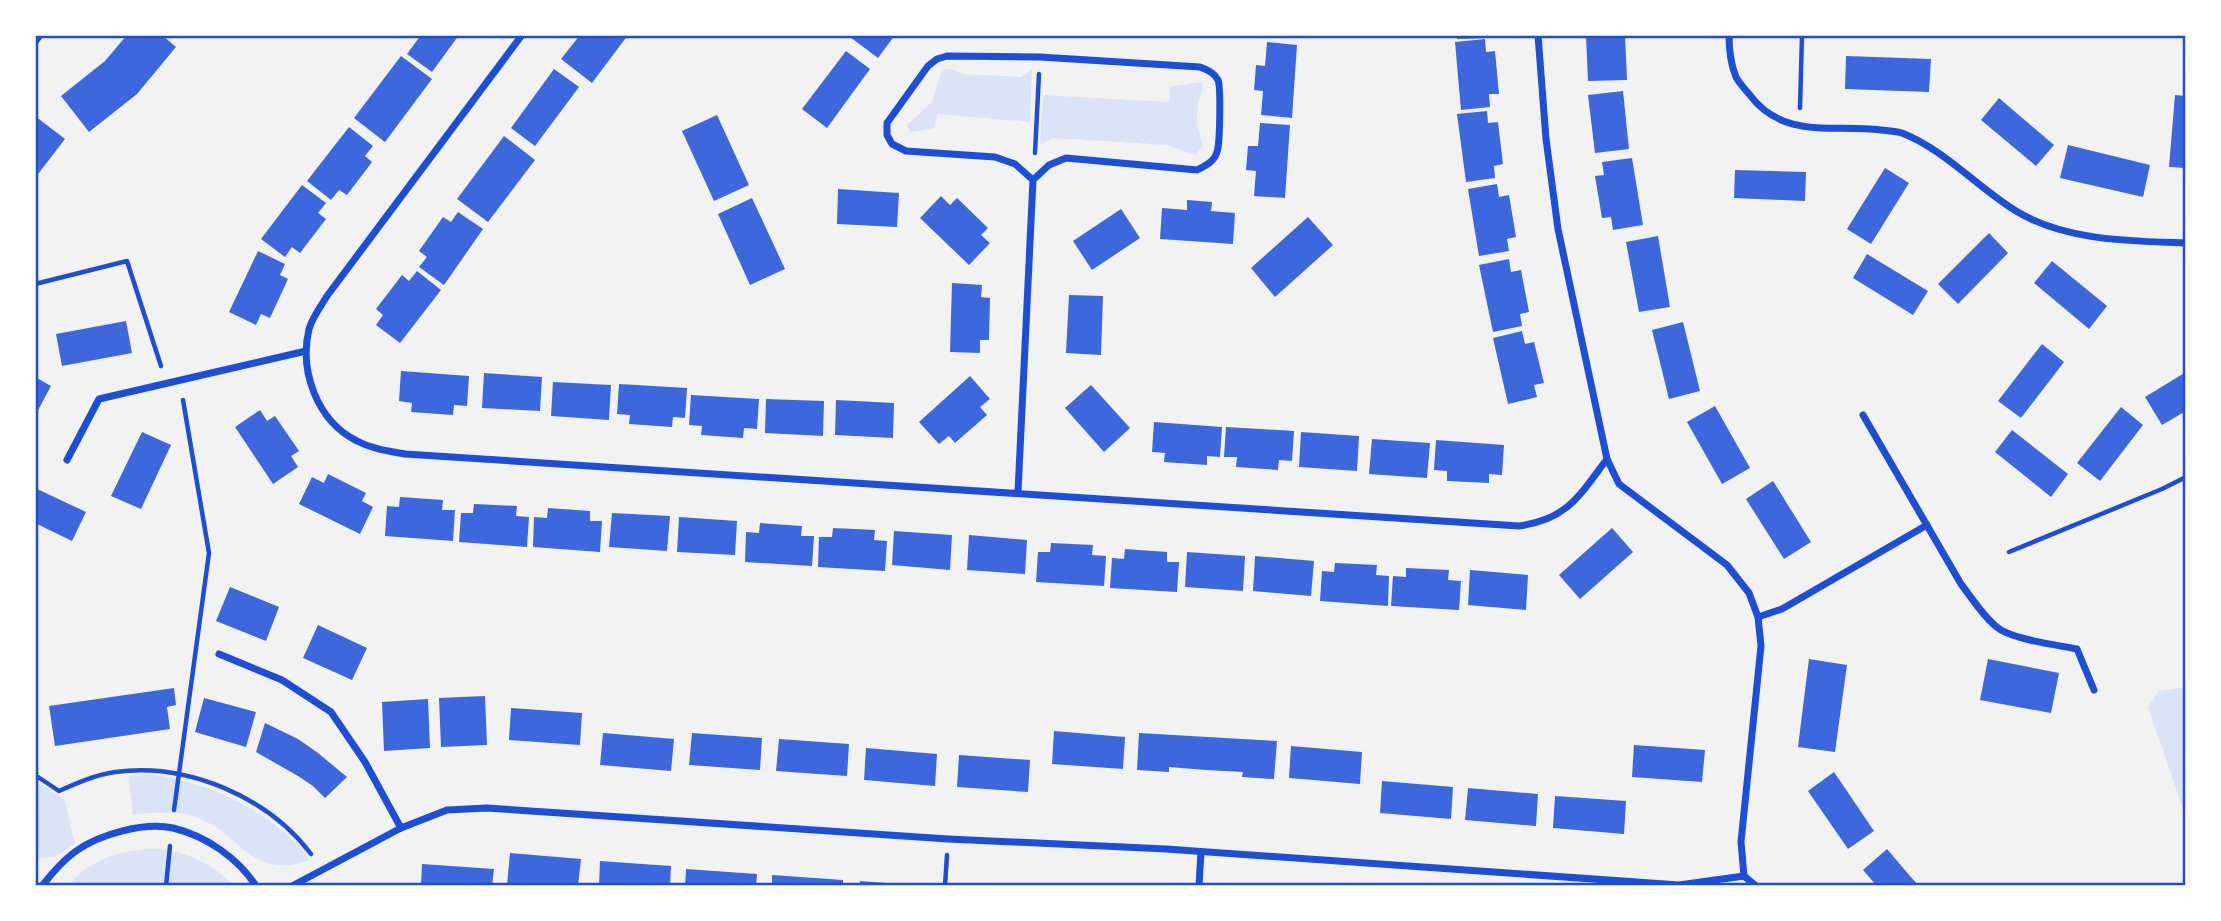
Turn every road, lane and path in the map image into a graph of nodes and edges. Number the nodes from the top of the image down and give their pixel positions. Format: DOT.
graph roads {
  1 [pos="40,35"];
  2 [pos="522,35"];
  3 [pos="1538,35"];
  4 [pos="1729,35"];
  5 [pos="1802,35"];
  6 [pos="35,41"];
  7 [pos="1040,57"];
  8 [pos="1799,126"];
  9 [pos="1033,180"];
  10 [pos="2186,243"];
  11 [pos="35,284"];
  12 [pos="306,351"];
  13 [pos="180,382"];
  14 [pos="167,384"];
  15 [pos="1863,415"];
  16 [pos="1607,459"];
  17 [pos="67,460"];
  18 [pos="2186,477"];
  19 [pos="1018,492"];
  20 [pos="1927,525"];
  21 [pos="2009,552"];
  22 [pos="1758,617"];
  23 [pos="219,654"];
  24 [pos="2094,690"];
  25 [pos="178,773"];
  26 [pos="35,775"];
  27 [pos="172,828"];
  28 [pos="401,828"];
  29 [pos="948,839"];
  30 [pos="1202,852"];
  31 [pos="316,874"];
  32 [pos="1744,876"];
  33 [pos="35,882"];
  34 [pos="41,886"];
  35 [pos="166,886"];
  36 [pos="256,886"];
  37 [pos="292,886"];
  38 [pos="945,886"];
  39 [pos="1199,886"];
  40 [pos="1756,886"];
  1 -- 6 [label="street"];
  2 -- 12 [label="street"];
  3 -- 16 [label="street"];
  4 -- 8 [label="street"];
  5 -- 8 [label="path"];
  7 -- 9 [label="path"];
  7 -- 9 [label="street"];
  7 -- 9 [label="street"];
  8 -- 10 [label="street"];
  9 -- 19 [label="street"];
  11 -- 14 [label="path"];
  12 -- 13 [label="street"];
  12 -- 19 [label="street"];
  13 -- 14 [label="street"];
  13 -- 25 [label="path"];
  14 -- 17 [label="street"];
  15 -- 20 [label="street"];
  16 -- 19 [label="street"];
  16 -- 22 [label="street"];
  18 -- 21 [label="path"];
  20 -- 22 [label="street"];
  20 -- 24 [label="street"];
  22 -- 32 [label="street"];
  23 -- 28 [label="street"];
  25 -- 26 [label="path"];
  25 -- 27 [label="path"];
  25 -- 31 [label="path"];
  27 -- 34 [label="street"];
  27 -- 35 [label="path"];
  27 -- 36 [label="street"];
  28 -- 29 [label="street"];
  28 -- 31 [label="street"];
  29 -- 30 [label="street"];
  29 -- 38 [label="path"];
  30 -- 32 [label="street"];
  30 -- 39 [label="street"];
  31 -- 37 [label="street"];
  32 -- 40 [label="street"];
  33 -- 34 [label="street"];
}
